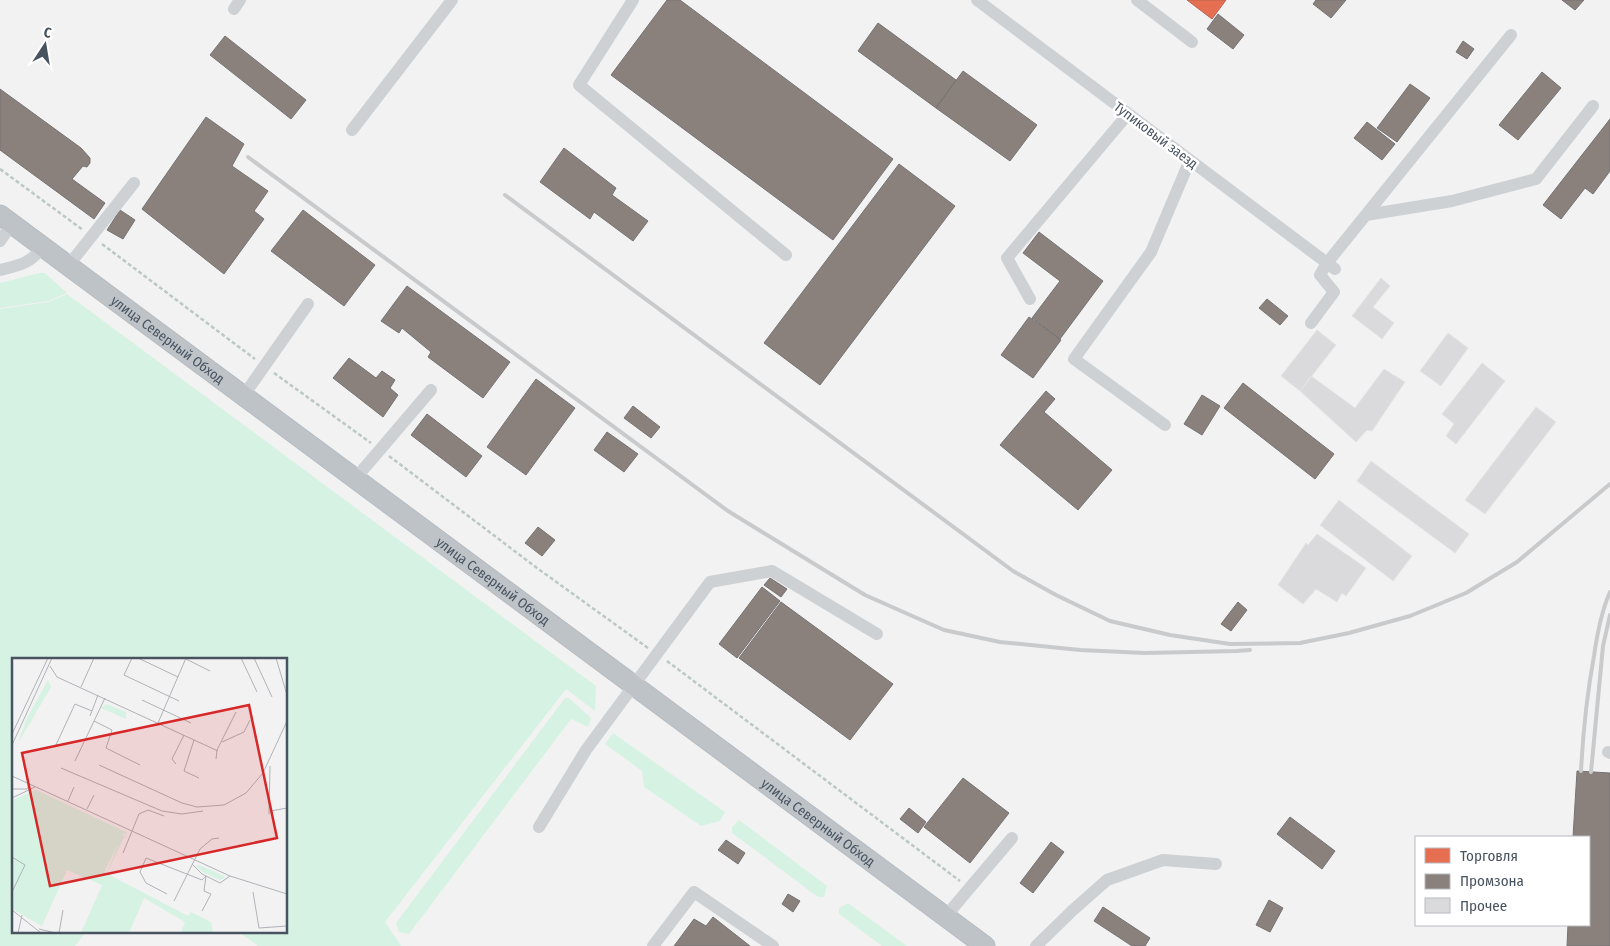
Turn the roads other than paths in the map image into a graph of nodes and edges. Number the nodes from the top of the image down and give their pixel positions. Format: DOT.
graph roads {
  1 [pos="452,0"];
  2 [pos="634,0"];
  3 [pos="977,0"];
  4 [pos="1138,0"];
  5 [pos="1511,35"];
  6 [pos="1192,42"];
  7 [pos="1593,106"];
  8 [pos="1128,114"];
  9 [pos="352,130"];
  10 [pos="1190,160"];
  11 [pos="134,183"];
  12 [pos="1366,215"];
  13 [pos="6,219"];
  14 [pos="0,241"];
  15 [pos="43,247"];
  16 [pos="786,256"];
  17 [pos="68,266"];
  18 [pos="1331,266"];
  19 [pos="0,270"];
  20 [pos="1030,299"];
  21 [pos="308,304"];
  22 [pos="1311,323"];
  23 [pos="431,390"];
  24 [pos="244,396"];
  25 [pos="1165,425"];
  26 [pos="355,479"];
  27 [pos="877,634"];
  28 [pos="634,686"];
  29 [pos="540,827"];
  30 [pos="1012,838"];
  31 [pos="1216,864"];
  32 [pos="946,916"];
  33 [pos="654,946"];
  34 [pos="773,946"];
  35 [pos="985,946"];
  36 [pos="1036,946"];
  1 -- 9 [label="street"];
  2 -- 16 [label="street"];
  3 -- 8 [label="street, Тупиковый заезд"];
  4 -- 6 [label="street"];
  5 -- 12 [label="street"];
  7 -- 12 [label="street"];
  8 -- 10 [label="street, Тупиковый заезд"];
  8 -- 20 [label="street"];
  10 -- 18 [label="street, Тупиковый заезд"];
  10 -- 25 [label="street"];
  11 -- 17 [label="street"];
  12 -- 18 [label="street"];
  13 -- 14 [label="street"];
  13 -- 15 [label="highway, улица Северный Обход"];
  15 -- 17 [label="highway, улица Северный Обход"];
  15 -- 19 [label="street"];
  17 -- 24 [label="highway, улица Северный Обход"];
  18 -- 22 [label="street"];
  21 -- 24 [label="street"];
  23 -- 26 [label="street"];
  24 -- 26 [label="highway, улица Северный Обход"];
  26 -- 28 [label="highway, улица Северный Обход"];
  27 -- 28 [label="street"];
  28 -- 29 [label="street"];
  28 -- 32 [label="highway, улица Северный Обход"];
  30 -- 32 [label="street"];
  31 -- 36 [label="street"];
  32 -- 35 [label="highway, улица Северный Обход"];
  33 -- 34 [label="street"];
}
